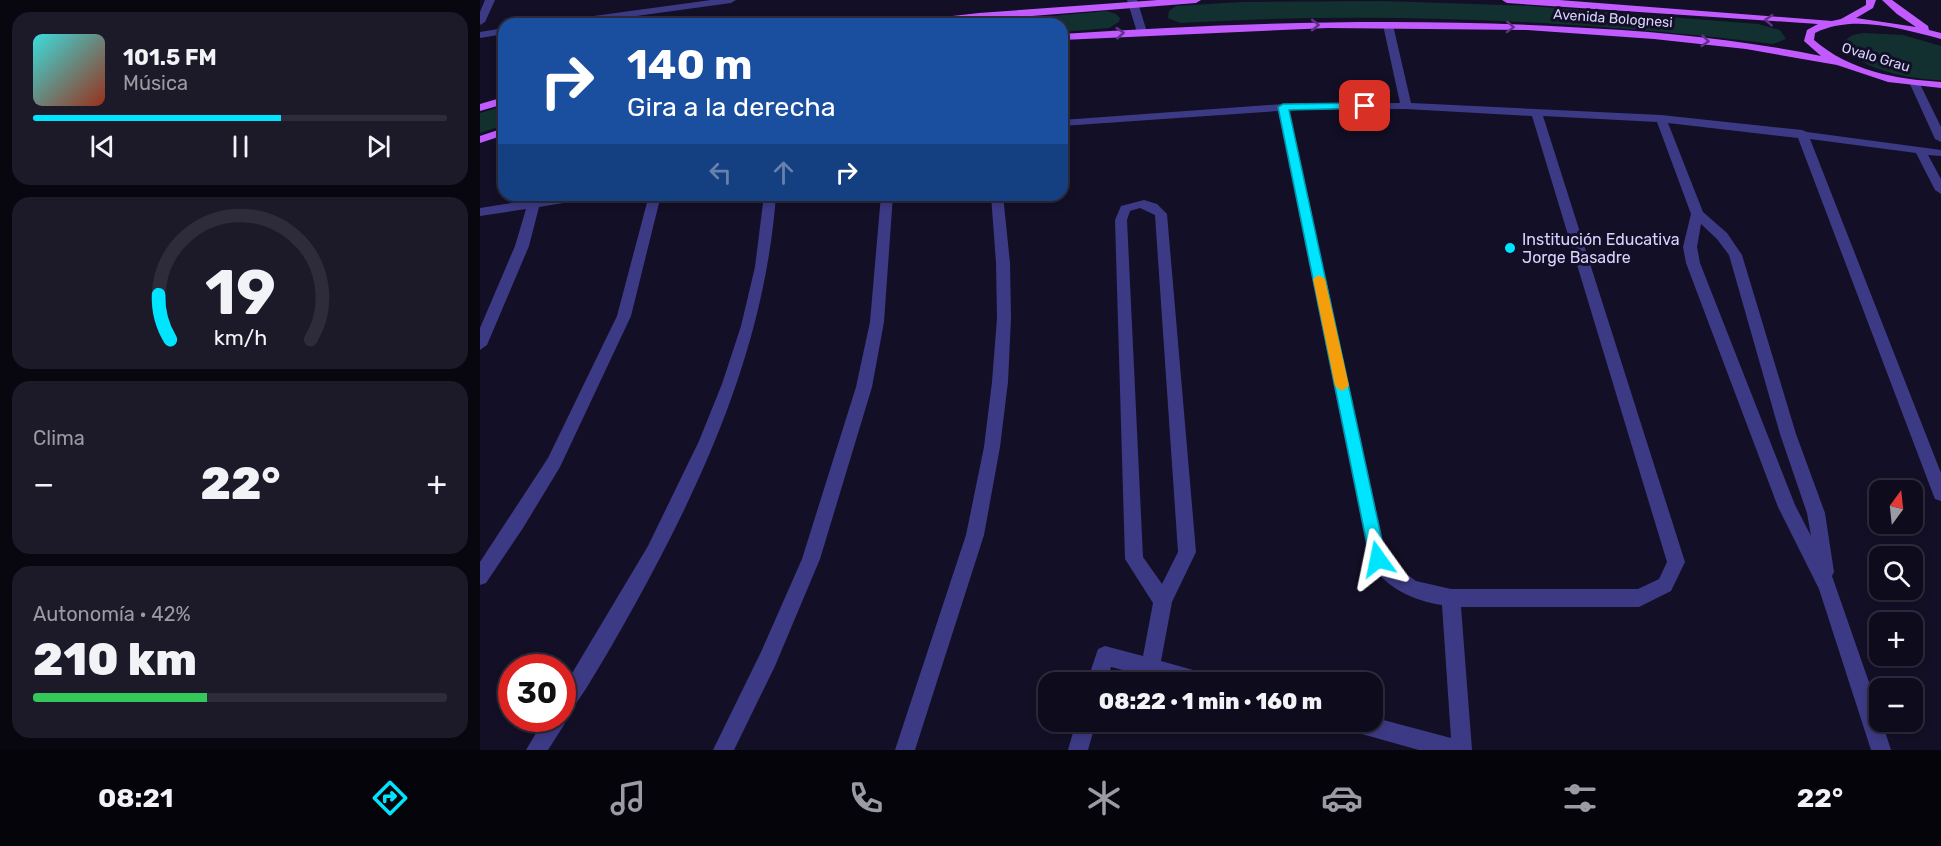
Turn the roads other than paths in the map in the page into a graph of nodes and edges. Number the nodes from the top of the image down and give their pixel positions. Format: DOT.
graph roads {
  1 [pos="490,0"];
  2 [pos="731,0"];
  3 [pos="1196,0"];
  4 [pos="1507,0"];
  5 [pos="1871,0"];
  6 [pos="1887,0"];
  7 [pos="1133,2"];
  8 [pos="600,18"];
  9 [pos="961,18"];
  10 [pos="480,22"];
  11 [pos="1828,22"];
  12 [pos="1842,22"];
  13 [pos="1388,25"];
  14 [pos="498,32"];
  15 [pos="1142,32"];
  16 [pos="480,35"];
  17 [pos="1940,36"];
  18 [pos="1068,38"];
  19 [pos="1837,62"];
  20 [pos="1915,84"];
  21 [pos="1941,85"];
  22 [pos="498,102"];
  23 [pos="1406,106"];
  24 [pos="1283,107"];
  25 [pos="480,108"];
  26 [pos="1536,112"];
  27 [pos="1661,118"];
  28 [pos="1068,123"];
  29 [pos="498,133"];
  30 [pos="1802,133"];
  31 [pos="1941,139"];
  32 [pos="480,140"];
  33 [pos="1920,150"];
  34 [pos="1941,153"];
  35 [pos="1941,190"];
  36 [pos="552,201"];
  37 [pos="654,201"];
  38 [pos="769,201"];
  39 [pos="887,201"];
  40 [pos="998,201"];
  41 [pos="534,204"];
  42 [pos="480,212"];
  43 [pos="1697,214"];
  44 [pos="480,345"];
  45 [pos="1941,494"];
  46 [pos="480,577"];
  47 [pos="1828,587"];
  48 [pos="1451,598"];
  49 [pos="1163,601"];
  50 [pos="1150,668"];
  51 [pos="1100,672"];
  52 [pos="1165,672"];
  53 [pos="576,687"];
  54 [pos="1383,730"];
  55 [pos="548,732"];
  56 [pos="1083,732"];
  57 [pos="536,750"];
  58 [pos="723,750"];
  59 [pos="905,750"];
  60 [pos="1078,750"];
  61 [pos="1460,750"];
  62 [pos="1881,750"];
  1 -- 10 [label="street"];
  2 -- 8 [label="street"];
  3 -- 7 [label="main road"];
  11 -- 4 [label="main road, Avenida Bolognesi, one-way"];
  5 -- 12 [label="main road"];
  6 -- 17 [label="main road"];
  7 -- 9 [label="main road"];
  7 -- 15 [label="street"];
  11 -- 12 [label="main road, Ovalo Grau"];
  11 -- 19 [label="main road, Ovalo Grau"];
  12 -- 17 [label="main road, Ovalo Grau"];
  15 -- 13 [label="main road, Avenida Bolognesi, one-way"];
  13 -- 19 [label="main road, Avenida Bolognesi, one-way"];
  13 -- 23 [label="street"];
  14 -- 16 [label="street"];
  18 -- 15 [label="main road, Avenida Bolognesi, one-way"];
  19 -- 20 [label="main road, Ovalo Grau"];
  20 -- 21 [label="main road, Ovalo Grau"];
  20 -- 31 [label="street"];
  22 -- 25 [label="main road"];
  23 -- 24 [label="street"];
  23 -- 26 [label="street"];
  24 -- 28 [label="street"];
  24 -- 48 [label="street"];
  26 -- 27 [label="street"];
  26 -- 48 [label="street"];
  27 -- 30 [label="street"];
  27 -- 43 [label="street"];
  29 -- 32 [label="main road"];
  30 -- 33 [label="street"];
  30 -- 45 [label="street"];
  33 -- 34 [label="street"];
  33 -- 35 [label="street"];
  36 -- 41 [label="street"];
  37 -- 46 [label="street"];
  38 -- 53 [label="street"];
  39 -- 58 [label="street"];
  40 -- 59 [label="street"];
  41 -- 42 [label="street"];
  41 -- 44 [label="street"];
  43 -- 47 [label="street"];
  43 -- 47 [label="street"];
  47 -- 62 [label="street"];
  48 -- 61 [label="street"];
  49 -- 49 [label="street"];
  49 -- 50 [label="street"];
  50 -- 51 [label="street"];
  50 -- 52 [label="street"];
  54 -- 61 [label="street"];
  55 -- 57 [label="street"];
  56 -- 60 [label="street"];
}
